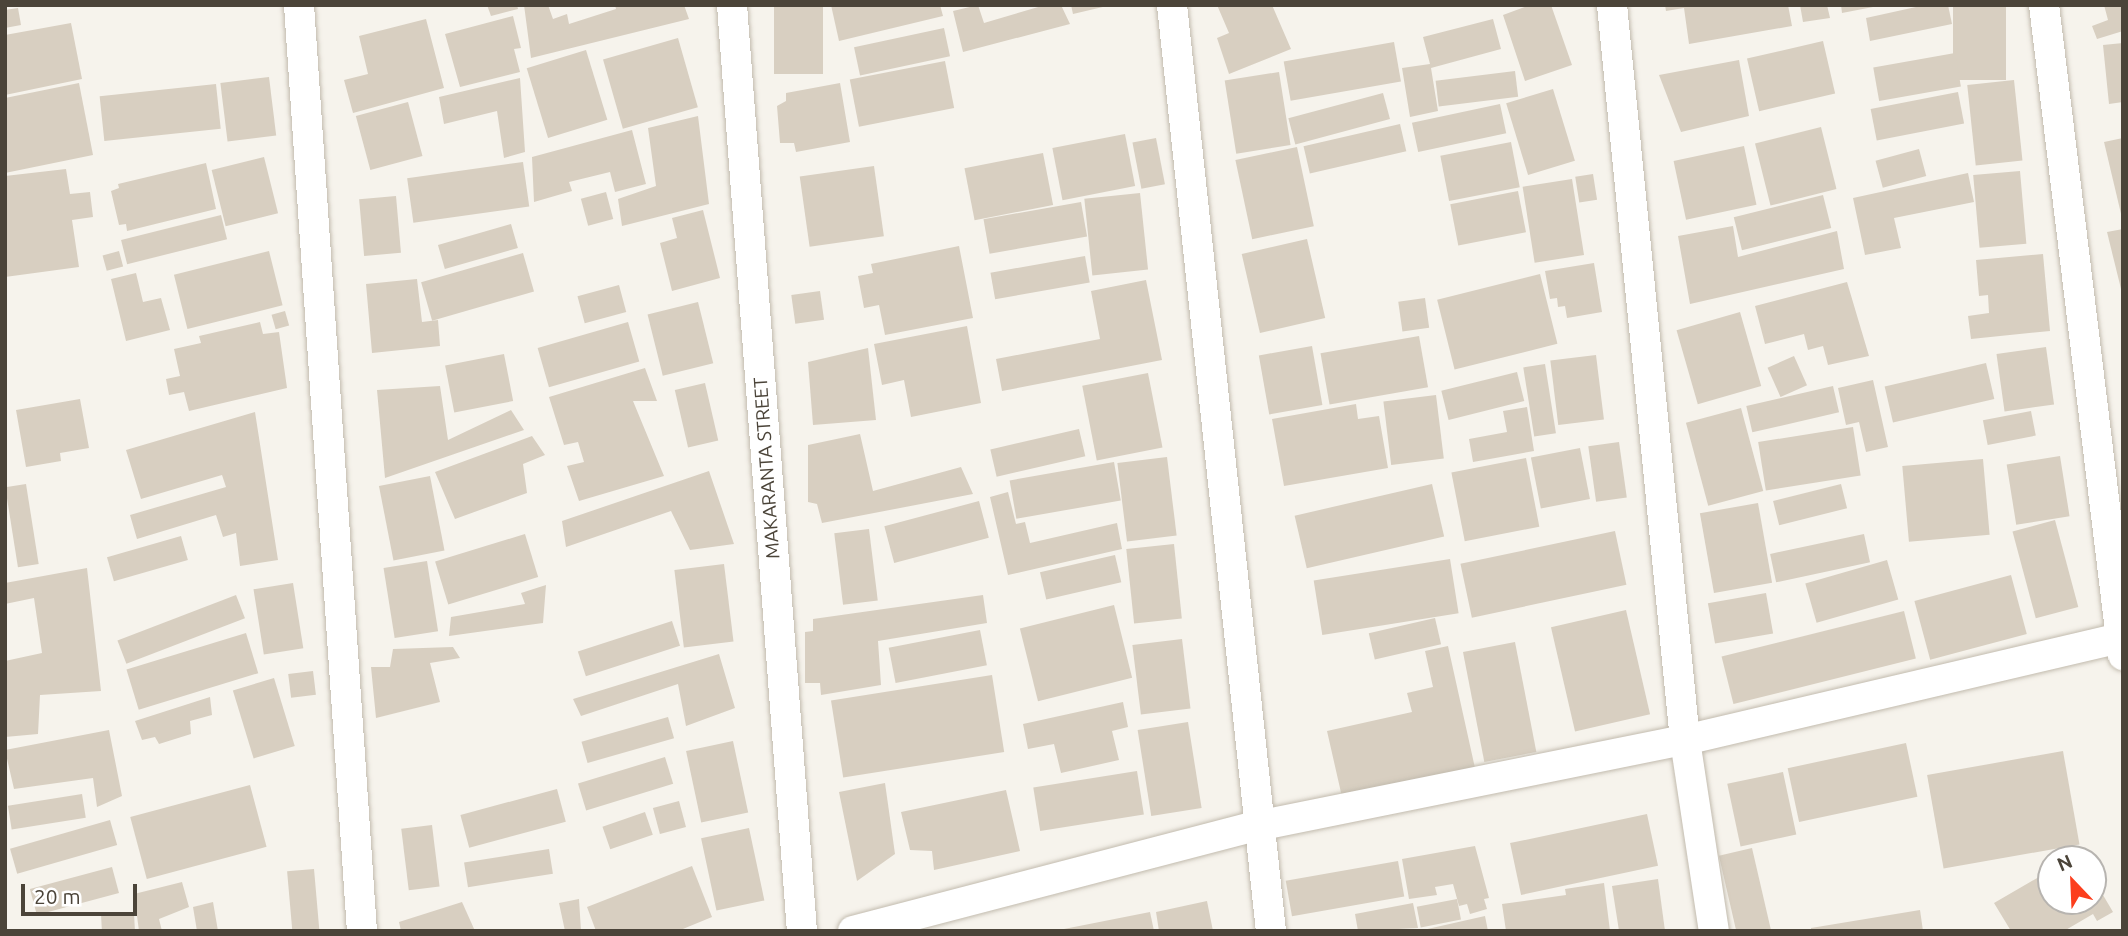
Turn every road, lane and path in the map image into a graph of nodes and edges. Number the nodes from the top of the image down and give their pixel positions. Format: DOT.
graph roads {
  1 [pos="299,5"];
  2 [pos="732,5"];
  3 [pos="1172,5"];
  4 [pos="1612,5"];
  5 [pos="2044,5"];
  6 [pos="2122,643"];
  7 [pos="1685,740"];
  8 [pos="1257,826"];
  9 [pos="362,931"];
  10 [pos="802,931"];
  11 [pos="853,931"];
  12 [pos="1271,931"];
  13 [pos="1714,931"];
  1 -- 9 [label="street"];
  2 -- 10 [label="street, MAKARANTA STREET"];
  3 -- 8 [label="street"];
  4 -- 7 [label="street"];
  5 -- 6 [label="street"];
  6 -- 7 [label="street"];
  7 -- 8 [label="street"];
  7 -- 13 [label="street"];
  8 -- 11 [label="street"];
  8 -- 12 [label="street"];
}
